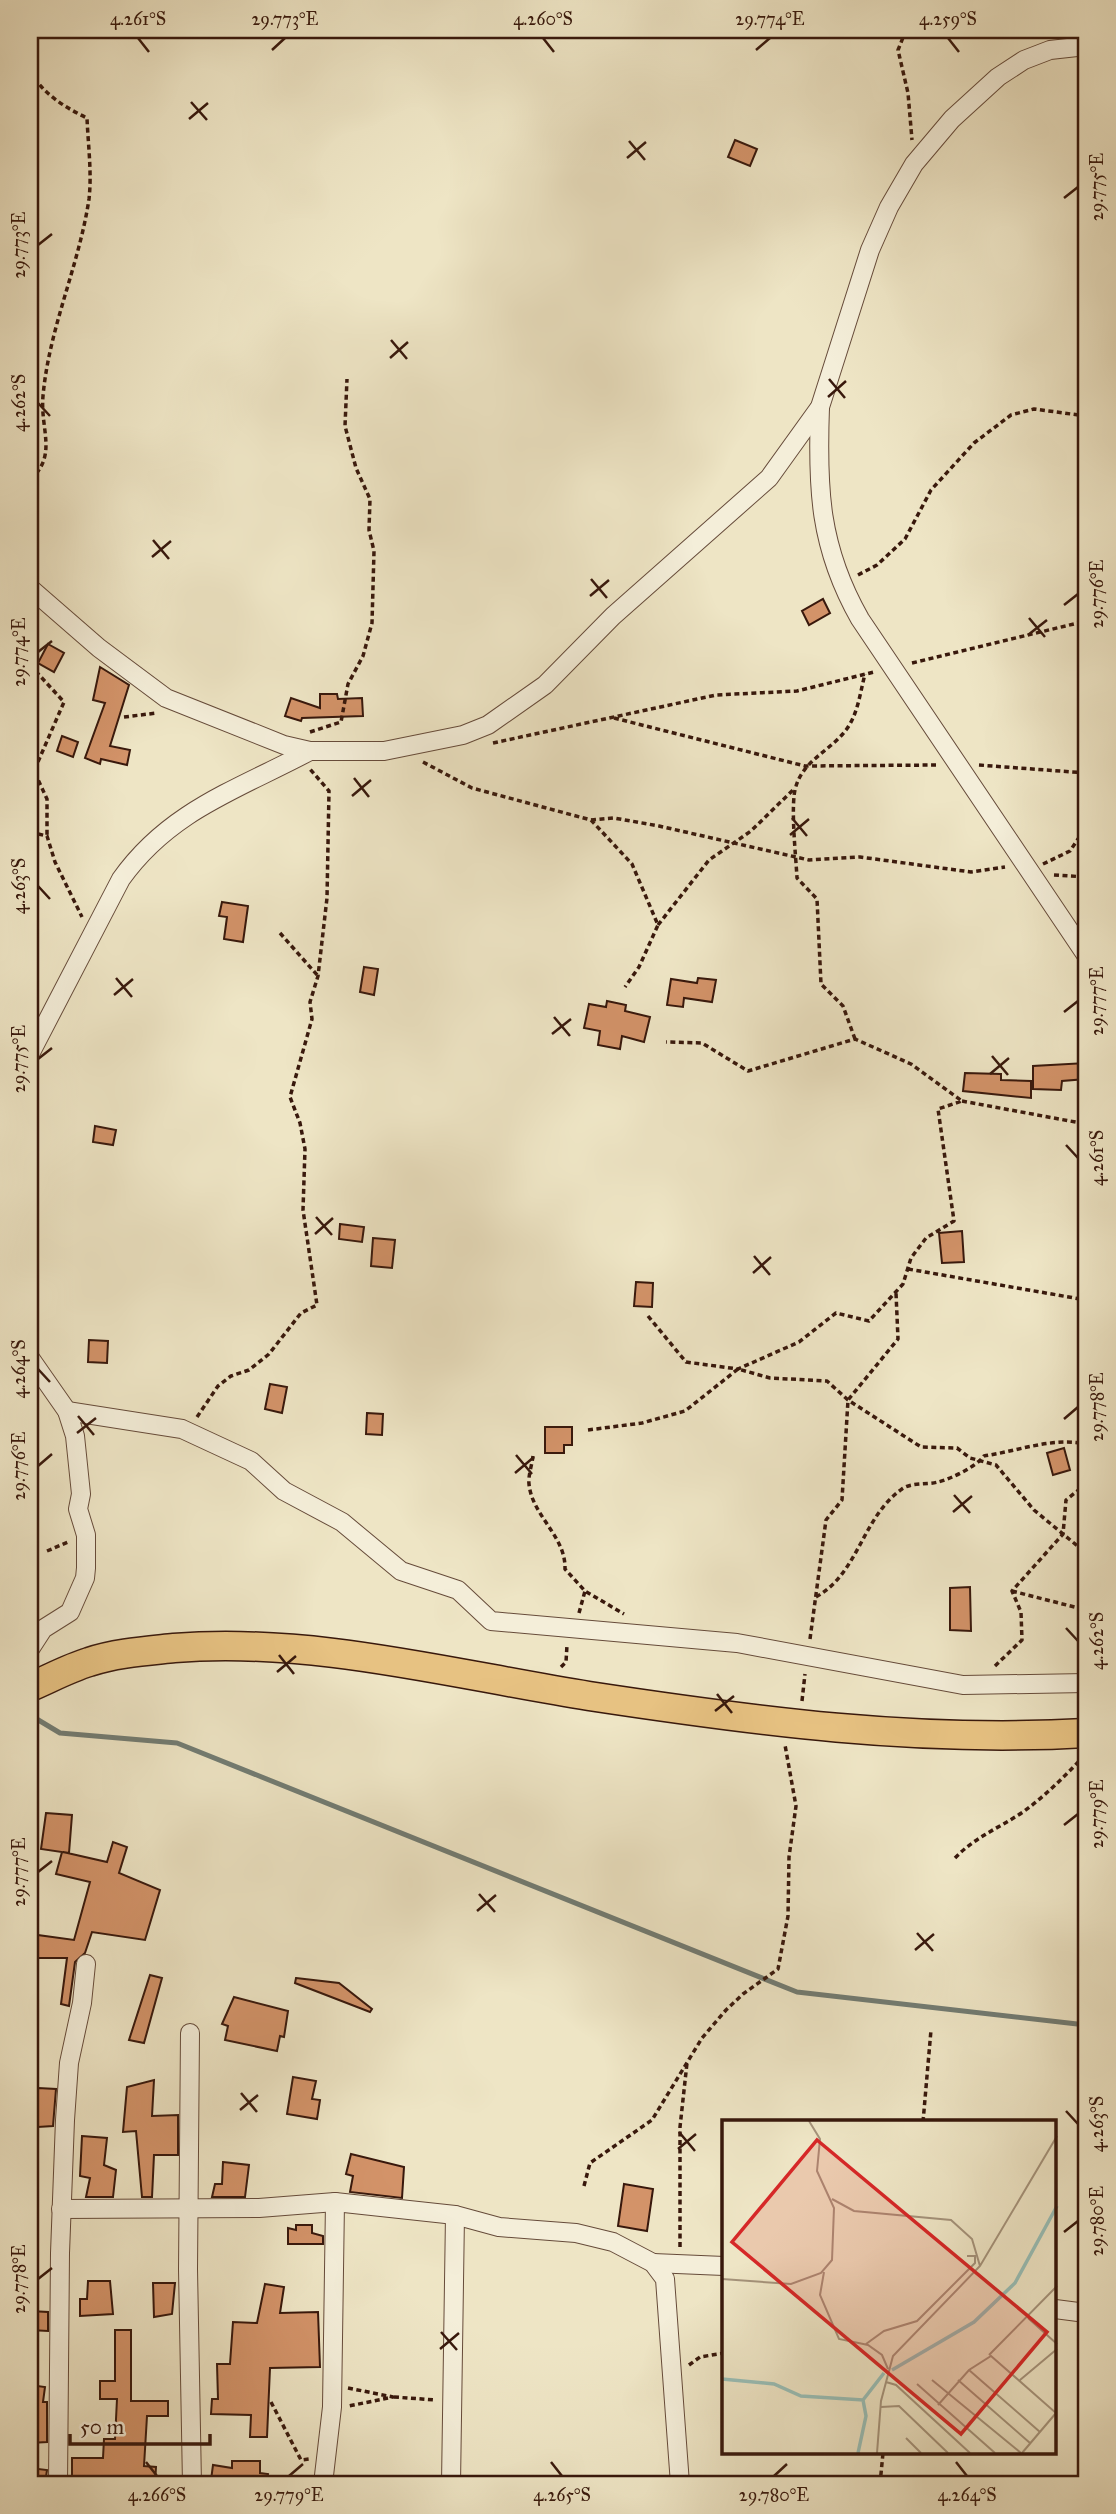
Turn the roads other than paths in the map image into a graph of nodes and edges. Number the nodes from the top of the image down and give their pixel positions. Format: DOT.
graph roads {
  1 [pos="1086,46"];
  2 [pos="820,407"];
  3 [pos="30,588"];
  4 [pos="304,754"];
  5 [pos="1086,956"];
  6 [pos="30,1054"];
  7 [pos="30,1358"];
  8 [pos="67,1411"];
  9 [pos="30,1649"];
  10 [pos="1086,1683"];
  11 [pos="30,1687"];
  12 [pos="1086,1733"];
  13 [pos="86,1964"];
  14 [pos="190,2033"];
  15 [pos="335,2202"];
  16 [pos="188,2208"];
  17 [pos="61,2210"];
  18 [pos="456,2215"];
  19 [pos="653,2263"];
  20 [pos="722,2266"];
  21 [pos="1056,2309"];
  22 [pos="1086,2313"];
  23 [pos="58,2484"];
  24 [pos="192,2484"];
  25 [pos="323,2484"];
  26 [pos="451,2484"];
  27 [pos="680,2484"];
  1 -- 2 [label="street"];
  2 -- 4 [label="street"];
  2 -- 5 [label="street"];
  3 -- 4 [label="street"];
  4 -- 6 [label="street"];
  7 -- 8 [label="street"];
  8 -- 9 [label="street"];
  8 -- 10 [label="street"];
  11 -- 12 [label="main road"];
  13 -- 17 [label="street"];
  14 -- 16 [label="street"];
  15 -- 16 [label="street"];
  15 -- 18 [label="street"];
  15 -- 25 [label="street"];
  16 -- 17 [label="street"];
  16 -- 24 [label="street"];
  17 -- 23 [label="street"];
  18 -- 19 [label="street"];
  18 -- 26 [label="street"];
  19 -- 20 [label="street"];
  19 -- 27 [label="street"];
  21 -- 22 [label="street"];
}
